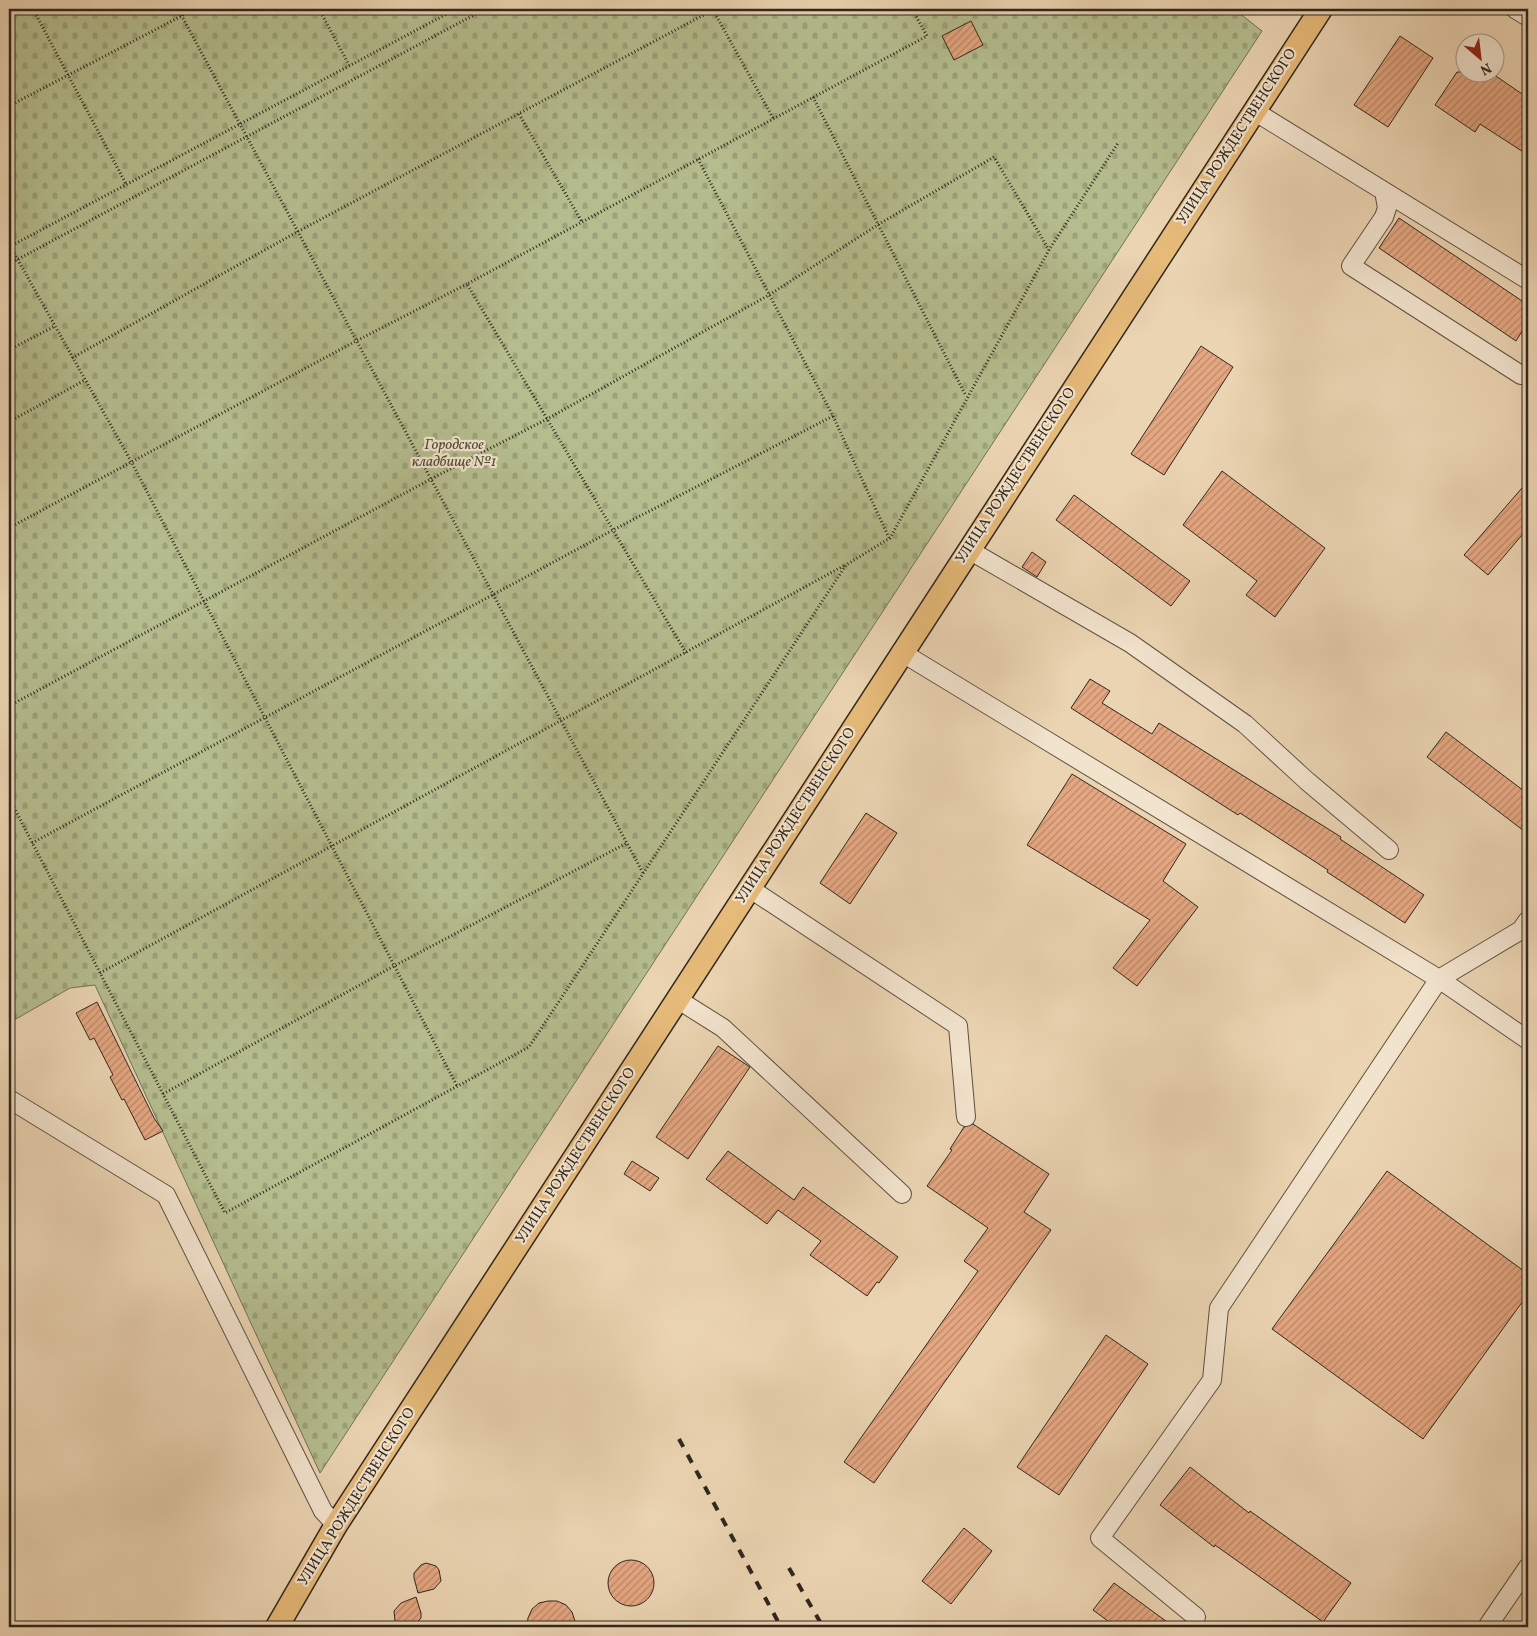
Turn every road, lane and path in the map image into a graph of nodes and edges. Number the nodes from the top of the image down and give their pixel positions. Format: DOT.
graph roads {
  1 [pos="33,9"];
  2 [pos="178,9"];
  3 [pos="195,9"];
  4 [pos="319,9"];
  5 [pos="456,9"];
  6 [pos="485,9"];
  7 [pos="713,9"];
  8 [pos="912,9"];
  9 [pos="1320,9"];
  10 [pos="1514,9"];
  11 [pos="182,16"];
  12 [pos="1528,17"];
  13 [pos="349,65"];
  14 [pos="68,75"];
  15 [pos="813,97"];
  16 [pos="9,106"];
  17 [pos="1254,111"];
  18 [pos="519,114"];
  19 [pos="773,118"];
  20 [pos="239,123"];
  21 [pos="246,137"];
  22 [pos="1118,143"];
  23 [pos="698,159"];
  24 [pos="126,184"];
  25 [pos="1384,191"];
  26 [pos="582,222"];
  27 [pos="879,224"];
  28 [pos="298,232"];
  29 [pos="9,246"];
  30 [pos="1049,250"];
  31 [pos="17,259"];
  32 [pos="9,264"];
  33 [pos="1528,280"];
  34 [pos="467,284"];
  35 [pos="769,296"];
  36 [pos="55,326"];
  37 [pos="356,341"];
  38 [pos="9,350"];
  39 [pos="72,358"];
  40 [pos="1521,376"];
  41 [pos="85,380"];
  42 [pos="966,397"];
  43 [pos="833,416"];
  44 [pos="547,419"];
  45 [pos="9,422"];
  46 [pos="132,463"];
  47 [pos="431,479"];
  48 [pos="9,528"];
  49 [pos="613,530"];
  50 [pos="890,538"];
  51 [pos="968,550"];
  52 [pos="846,565"];
  53 [pos="494,596"];
  54 [pos="204,602"];
  55 [pos="902,652"];
  56 [pos="686,653"];
  57 [pos="9,706"];
  58 [pos="265,719"];
  59 [pos="562,721"];
  60 [pos="9,798"];
  61 [pos="32,843"];
  62 [pos="627,843"];
  63 [pos="331,846"];
  64 [pos="1389,850"];
  65 [pos="643,873"];
  66 [pos="749,888"];
  67 [pos="1528,920"];
  68 [pos="394,966"];
  69 [pos="100,973"];
  70 [pos="1439,979"];
  71 [pos="677,999"];
  72 [pos="1528,1040"];
  73 [pos="457,1086"];
  74 [pos="163,1094"];
  75 [pos="9,1099"];
  76 [pos="966,1116"];
  77 [pos="902,1194"];
  78 [pos="336,1525"];
  79 [pos="1528,1567"];
  80 [pos="1196,1617"];
  81 [pos="278,1627"];
  82 [pos="1486,1627"];
  1 -- 14 [label="path"];
  2 -- 11 [label="path"];
  3 -- 11 [label="path"];
  4 -- 13 [label="path"];
  5 -- 13 [label="path"];
  6 -- 21 [label="path"];
  7 -- 18 [label="path"];
  7 -- 19 [label="path"];
  8 -- 15 [label="path"];
  9 -- 17 [label="main road, УЛИЦА РОЖДЕСТВЕНСКОГО"];
  10 -- 12 [label="street"];
  11 -- 14 [label="path"];
  11 -- 20 [label="path"];
  13 -- 20 [label="path"];
  14 -- 16 [label="path"];
  14 -- 24 [label="path"];
  15 -- 19 [label="path"];
  15 -- 27 [label="path"];
  17 -- 25 [label="street"];
  17 -- 51 [label="main road, УЛИЦА РОЖДЕСТВЕНСКОГО"];
  18 -- 26 [label="path"];
  18 -- 28 [label="path"];
  19 -- 23 [label="path"];
  20 -- 21 [label="path"];
  20 -- 24 [label="path"];
  21 -- 28 [label="path"];
  21 -- 31 [label="path"];
  22 -- 30 [label="path"];
  23 -- 26 [label="path"];
  23 -- 35 [label="path"];
  24 -- 29 [label="path"];
  25 -- 33 [label="street"];
  25 -- 40 [label="street"];
  26 -- 34 [label="path"];
  27 -- 30 [label="path"];
  27 -- 35 [label="path"];
  27 -- 42 [label="path"];
  28 -- 37 [label="path"];
  28 -- 39 [label="path"];
  29 -- 31 [label="path"];
  30 -- 42 [label="path"];
  31 -- 32 [label="path"];
  31 -- 36 [label="path"];
  34 -- 37 [label="path"];
  34 -- 44 [label="path"];
  35 -- 43 [label="path"];
  35 -- 44 [label="path"];
  36 -- 38 [label="path"];
  36 -- 39 [label="path"];
  37 -- 46 [label="path"];
  37 -- 47 [label="path"];
  39 -- 41 [label="path"];
  41 -- 45 [label="path"];
  41 -- 46 [label="path"];
  42 -- 50 [label="path"];
  43 -- 49 [label="path"];
  43 -- 50 [label="path"];
  44 -- 47 [label="path"];
  44 -- 49 [label="path"];
  46 -- 48 [label="path"];
  46 -- 54 [label="path"];
  47 -- 53 [label="path"];
  47 -- 54 [label="path"];
  49 -- 53 [label="path"];
  49 -- 56 [label="path"];
  50 -- 52 [label="path"];
  51 -- 55 [label="main road, УЛИЦА РОЖДЕСТВЕНСКОГО"];
  51 -- 64 [label="street"];
  52 -- 56 [label="path"];
  52 -- 65 [label="path"];
  53 -- 58 [label="path"];
  53 -- 59 [label="path"];
  54 -- 57 [label="path"];
  54 -- 58 [label="path"];
  55 -- 66 [label="main road, УЛИЦА РОЖДЕСТВЕНСКОГО"];
  55 -- 70 [label="street"];
  56 -- 59 [label="path"];
  58 -- 61 [label="path"];
  58 -- 63 [label="path"];
  59 -- 62 [label="path"];
  59 -- 63 [label="path"];
  60 -- 61 [label="path"];
  61 -- 69 [label="path"];
  62 -- 65 [label="path"];
  62 -- 68 [label="path"];
  63 -- 68 [label="path"];
  63 -- 69 [label="path"];
  65 -- 73 [label="path"];
  66 -- 71 [label="main road, УЛИЦА РОЖДЕСТВЕНСКОГО"];
  66 -- 76 [label="street"];
  67 -- 70 [label="street"];
  68 -- 73 [label="path"];
  68 -- 74 [label="path"];
  69 -- 74 [label="path"];
  70 -- 72 [label="street"];
  70 -- 80 [label="street"];
  71 -- 77 [label="street"];
  71 -- 78 [label="main road, УЛИЦА РОЖДЕСТВЕНСКОГО"];
  73 -- 74 [label="path"];
  75 -- 78 [label="street"];
  78 -- 81 [label="main road, УЛИЦА РОЖДЕСТВЕНСКОГО"];
  79 -- 82 [label="street"];
}
